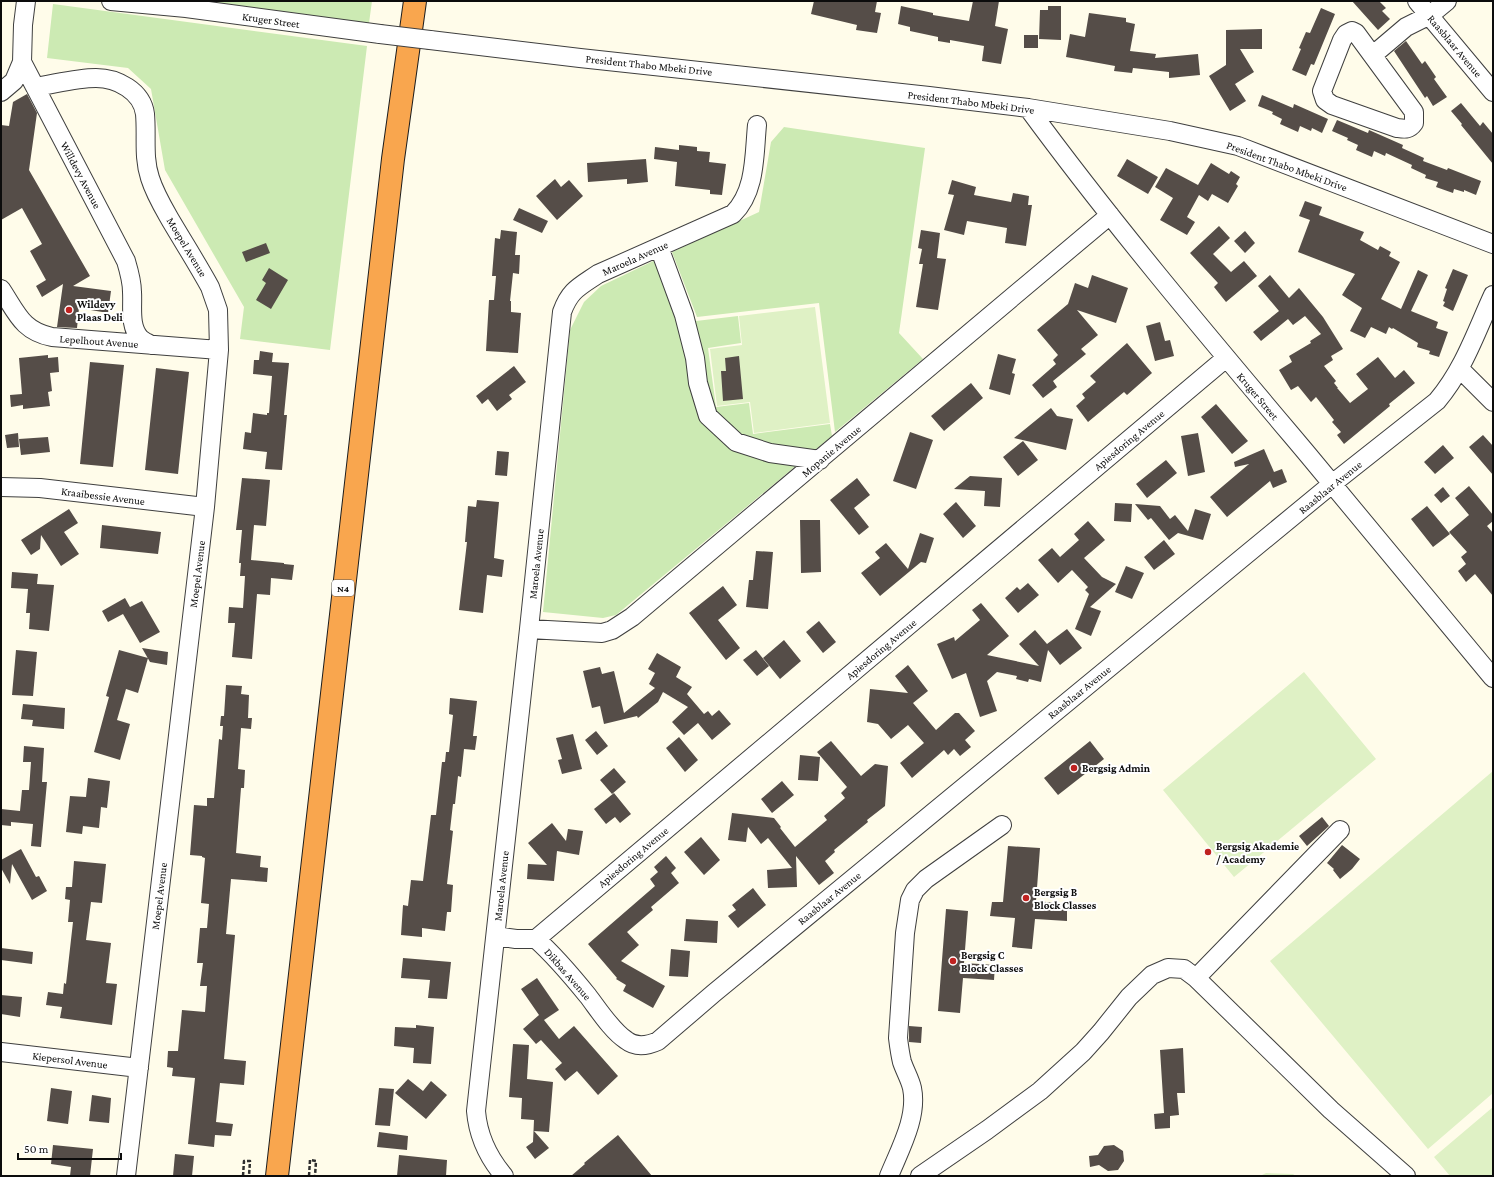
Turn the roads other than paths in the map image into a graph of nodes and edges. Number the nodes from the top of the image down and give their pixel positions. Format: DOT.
graph roads {
  1 [pos="26,1"];
  2 [pos="111,1"];
  3 [pos="415,1"];
  4 [pos="1417,1"];
  5 [pos="1447,1"];
  6 [pos="1430,15"];
  7 [pos="430,40"];
  8 [pos="1372,55"];
  9 [pos="22,62"];
  10 [pos="35,87"];
  11 [pos="1,92"];
  12 [pos="1493,92"];
  13 [pos="1028,108"];
  14 [pos="757,125"];
  15 [pos="1110,215"];
  16 [pos="1493,244"];
  17 [pos="659,247"];
  18 [pos="1,290"];
  19 [pos="1493,295"];
  20 [pos="151,345"];
  21 [pos="219,350"];
  22 [pos="1226,358"];
  23 [pos="1460,369"];
  24 [pos="1493,402"];
  25 [pos="820,460"];
  26 [pos="1332,484"];
  27 [pos="1,487"];
  28 [pos="205,508"];
  29 [pos="530,629"];
  30 [pos="1493,678"];
  31 [pos="1002,825"];
  32 [pos="1340,830"];
  33 [pos="496,936"];
  34 [pos="536,939"];
  35 [pos="1196,978"];
  36 [pos="625,1040"];
  37 [pos="1,1052"];
  38 [pos="139,1068"];
  39 [pos="502,1175"];
  40 [pos="126,1176"];
  41 [pos="277,1176"];
  42 [pos="889,1176"];
  43 [pos="920,1176"];
  44 [pos="1406,1176"];
  1 -- 9 [label="street, Willdevy Avenue"];
  2 -- 7 [label="street, Kruger Street, bridge"];
  3 -- 41 [label="highway, N4"];
  4 -- 6 [label="street, Raasblaar Avenue"];
  5 -- 6 [label="street"];
  6 -- 8 [label="street"];
  6 -- 12 [label="street, Raasblaar Avenue"];
  7 -- 13 [label="street, President Thabo Mbeki Drive"];
  8 -- 8 [label="street"];
  9 -- 10 [label="street, Willdevy Avenue"];
  9 -- 11 [label="street"];
  10 -- 20 [label="street, Willdevy Avenue"];
  10 -- 21 [label="street, Moepel Avenue"];
  13 -- 15 [label="street, Kruger Street"];
  13 -- 16 [label="street, President Thabo Mbeki Drive"];
  14 -- 17 [label="street, Maroela Avenue"];
  15 -- 22 [label="street, Kruger Street"];
  15 -- 25 [label="street, Mopanie Avenue"];
  17 -- 25 [label="street"];
  17 -- 29 [label="street, Maroela Avenue"];
  18 -- 20 [label="street, Lepelhout Avenue"];
  19 -- 23 [label="street, Raasblaar Avenue"];
  20 -- 21 [label="street, Lepelhout Avenue"];
  21 -- 28 [label="street, Moepel Avenue"];
  22 -- 26 [label="street, Kruger Street"];
  22 -- 34 [label="street, Apiesdoring Avenue"];
  23 -- 24 [label="street"];
  23 -- 26 [label="street, Raasblaar Avenue"];
  25 -- 29 [label="street, Mopanie Avenue"];
  26 -- 30 [label="street, Kruger Street"];
  26 -- 36 [label="street, Raasblaar Avenue"];
  27 -- 28 [label="street, Kraaibessie Avenue"];
  28 -- 38 [label="street, Moepel Avenue"];
  29 -- 33 [label="street, Maroela Avenue"];
  31 -- 42 [label="street"];
  32 -- 35 [label="street"];
  33 -- 34 [label="street, Dikbas Avenue"];
  33 -- 39 [label="street, Maroela Avenue"];
  34 -- 36 [label="street, Dikbas Avenue"];
  35 -- 43 [label="street"];
  35 -- 44 [label="street"];
  37 -- 38 [label="street, Kiepersol Avenue"];
  38 -- 40 [label="street, Moepel Avenue"];
}
